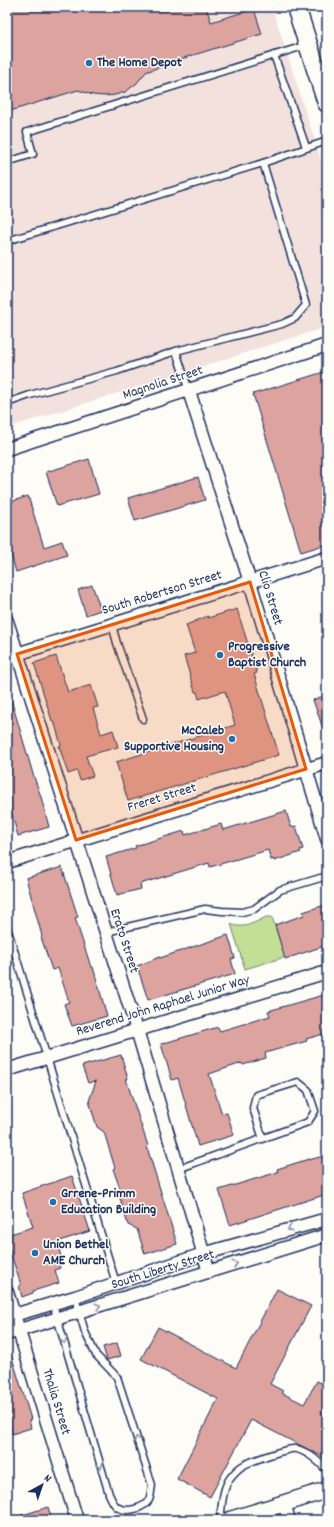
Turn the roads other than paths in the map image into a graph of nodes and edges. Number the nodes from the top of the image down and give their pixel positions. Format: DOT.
graph roads {
  1 [pos="296,7"];
  2 [pos="308,45"];
  3 [pos="274,55"];
  4 [pos="327,104"];
  5 [pos="327,141"];
  6 [pos="306,147"];
  7 [pos="7,162"];
  8 [pos="263,163"];
  9 [pos="7,241"];
  10 [pos="327,345"];
  11 [pos="176,351"];
  12 [pos="189,391"];
  13 [pos="7,403"];
  14 [pos="7,448"];
  15 [pos="327,558"];
  16 [pos="250,582"];
  17 [pos="7,621"];
  18 [pos="112,625"];
  19 [pos="12,656"];
  20 [pos="143,719"];
  21 [pos="327,763"];
  22 [pos="306,769"];
  23 [pos="327,838"];
  24 [pos="76,840"];
  25 [pos="7,862"];
  26 [pos="327,876"];
  27 [pos="7,927"];
  28 [pos="106,932"];
  29 [pos="327,972"];
  30 [pos="137,1030"];
  31 [pos="47,1057"];
  32 [pos="7,1070"];
  33 [pos="263,1139"];
  34 [pos="178,1169"];
  35 [pos="327,1218"];
  36 [pos="327,1235"];
  37 [pos="203,1254"];
  38 [pos="208,1272"];
  39 [pos="116,1283"];
  40 [pos="7,1292"];
  41 [pos="76,1297"];
  42 [pos="53,1304"];
  43 [pos="80,1312"];
  44 [pos="11,1316"];
  45 [pos="57,1318"];
  46 [pos="13,1332"];
  47 [pos="327,1471"];
  48 [pos="327,1490"];
  49 [pos="284,1503"];
  50 [pos="77,1520"];
  51 [pos="220,1520"];
  52 [pos="230,1520"];
  53 [pos="289,1520"];
  1 -- 2 [label="main road"];
  2 -- 3 [label="lane"];
  2 -- 4 [label="main road"];
  3 -- 6 [label="lane"];
  3 -- 7 [label="lane"];
  5 -- 6 [label="lane"];
  6 -- 8 [label="lane"];
  8 -- 9 [label="lane"];
  8 -- 11 [label="lane"];
  10 -- 12 [label="street, Magnolia Street"];
  11 -- 12 [label="lane"];
  11 -- 13 [label="lane"];
  12 -- 14 [label="street, Magnolia Street"];
  12 -- 16 [label="street, Clio Street"];
  15 -- 16 [label="street, South Robertson Street"];
  16 -- 18 [label="street, South Robertson Street"];
  16 -- 22 [label="street, Clio Street"];
  17 -- 19 [label="street, Erato Street"];
  18 -- 19 [label="street, South Robertson Street"];
  18 -- 20 [label="lane"];
  19 -- 24 [label="street, Erato Street"];
  21 -- 22 [label="street, Freret Street"];
  22 -- 23 [label="street, Clio Street"];
  22 -- 24 [label="street, Freret Street"];
  24 -- 25 [label="street, Freret Street"];
  24 -- 28 [label="street, Erato Street"];
  26 -- 28 [label="lane"];
  27 -- 31 [label="lane"];
  28 -- 30 [label="street, Erato Street"];
  29 -- 30 [label="street, Reverend John Raphael Junior Way"];
  30 -- 31 [label="street, Reverend John Raphael Junior Way"];
  30 -- 34 [label="street, Erato Street"];
  31 -- 32 [label="street, Reverend John Raphael Junior Way"];
  31 -- 39 [label="lane"];
  33 -- 33 [label="lane"];
  33 -- 34 [label="lane"];
  34 -- 37 [label="street, Erato Street"];
  35 -- 37 [label="street, South Liberty Street, one-way"];
  38 -- 36 [label="street, South Liberty Street, one-way"];
  37 -- 38 [label="street, Erato Street"];
  37 -- 39 [label="street, South Liberty Street"];
  43 -- 38 [label="street, South Liberty Street, one-way"];
  39 -- 41 [label="street, South Liberty Street"];
  40 -- 44 [label="street, Thalia Street"];
  41 -- 42 [label="street, South Liberty Street"];
  41 -- 43 [label="lane"];
  42 -- 44 [label="street, South Liberty Street"];
  42 -- 45 [label="lane"];
  43 -- 45 [label="street, South Liberty Street"];
  45 -- 43 [label="lane, one-way"];
  44 -- 46 [label="street, Thalia Street"];
  45 -- 46 [label="street, South Liberty Street"];
  46 -- 50 [label="street, Thalia Street"];
  47 -- 51 [label="lane"];
  48 -- 49 [label="street"];
  49 -- 52 [label="street"];
  49 -- 53 [label="street"];
}
